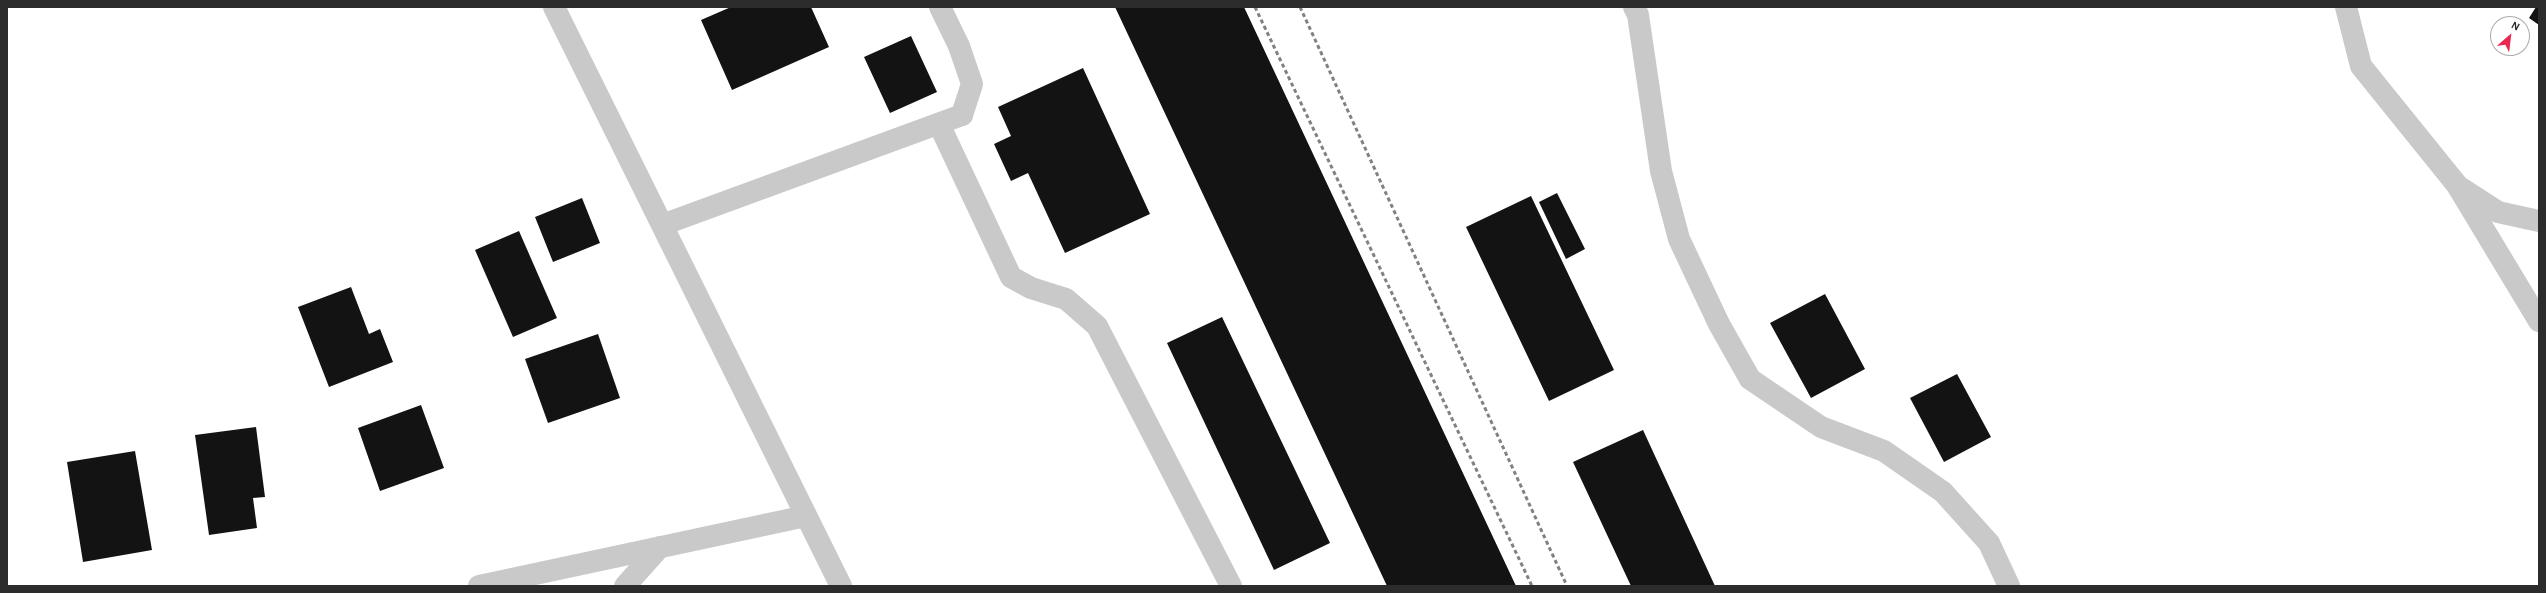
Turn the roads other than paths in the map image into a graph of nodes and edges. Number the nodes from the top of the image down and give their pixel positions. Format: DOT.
graph roads {
  1 [pos="554,7"];
  2 [pos="940,7"];
  3 [pos="1634,7"];
  4 [pos="2346,7"];
  5 [pos="939,124"];
  6 [pos="2457,185"];
  7 [pos="2539,221"];
  8 [pos="662,225"];
  9 [pos="2539,321"];
  10 [pos="806,516"];
  11 [pos="660,547"];
  12 [pos="478,586"];
  13 [pos="625,586"];
  14 [pos="841,586"];
  15 [pos="1231,586"];
  16 [pos="2009,586"];
  1 -- 8 [label="street"];
  2 -- 5 [label="street"];
  3 -- 16 [label="street"];
  4 -- 6 [label="street"];
  5 -- 8 [label="street"];
  5 -- 15 [label="street"];
  6 -- 7 [label="street"];
  6 -- 9 [label="street"];
  8 -- 10 [label="street"];
  10 -- 11 [label="street"];
  10 -- 14 [label="street"];
  11 -- 12 [label="street"];
  11 -- 13 [label="street"];
}
